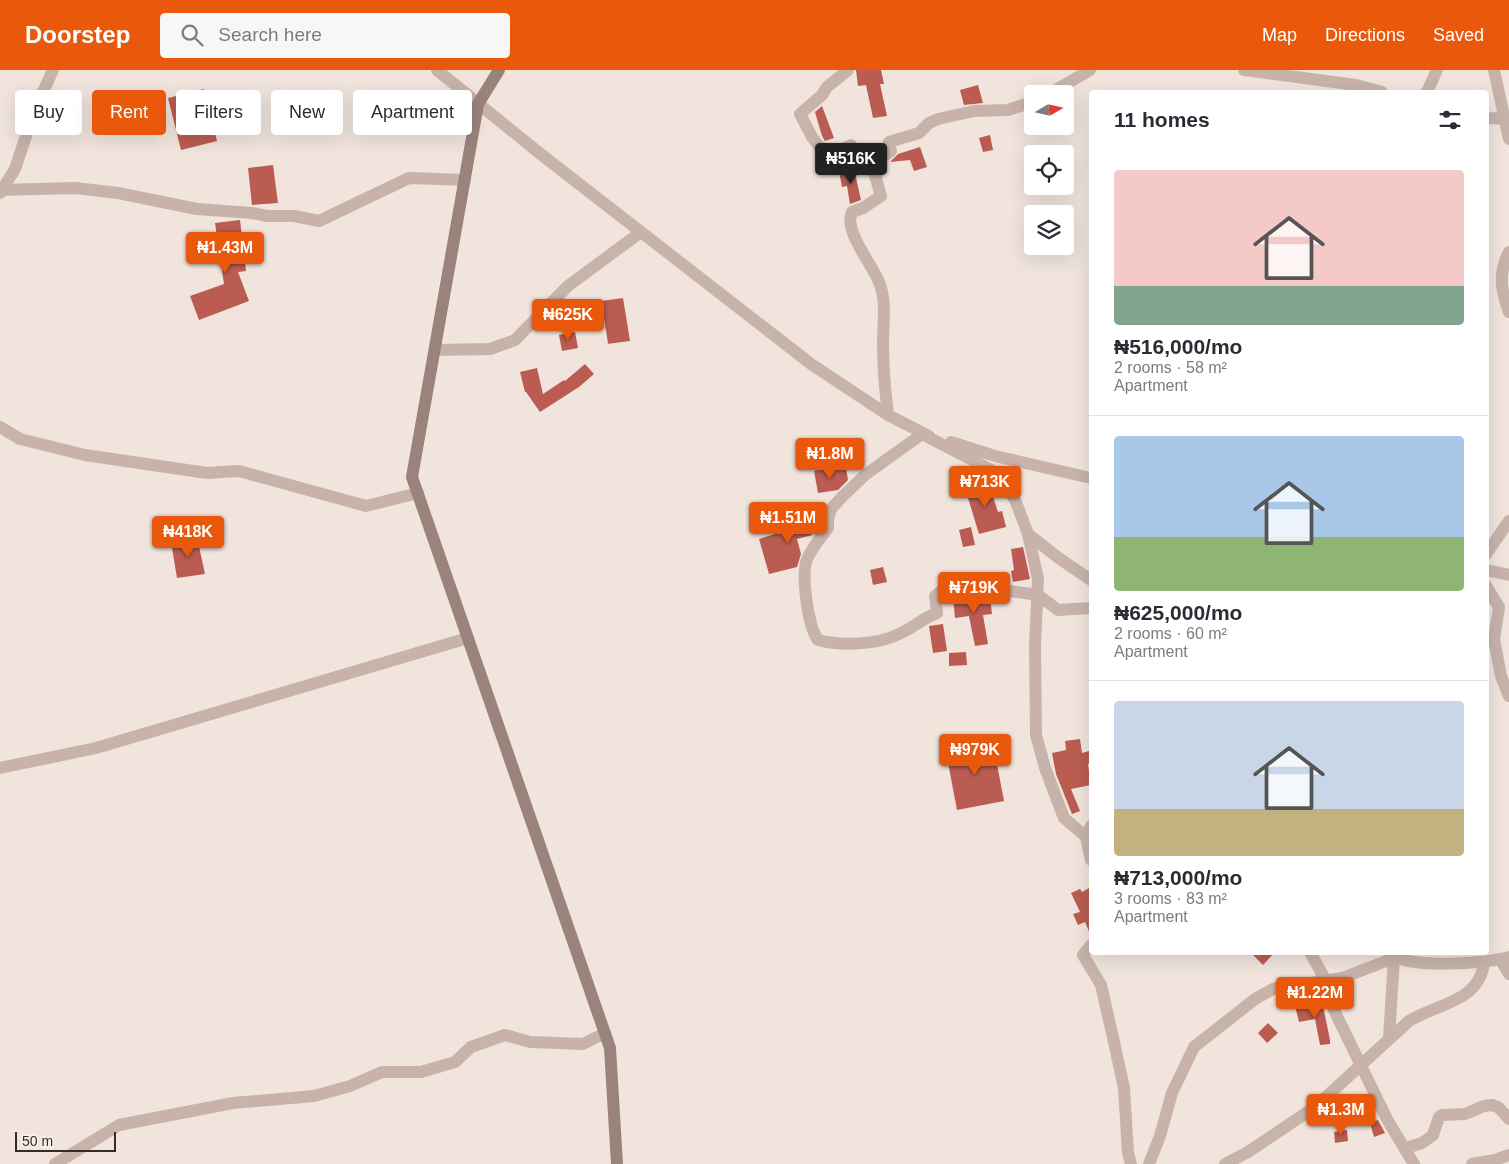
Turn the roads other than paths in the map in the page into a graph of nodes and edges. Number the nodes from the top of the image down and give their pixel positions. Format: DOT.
graph roads {
  1 [pos="53,70"];
  2 [pos="437,70"];
  3 [pos="499,70"];
  4 [pos="848,70"];
  5 [pos="1090,70"];
  6 [pos="1244,70"];
  7 [pos="1437,70"];
  8 [pos="1494,70"];
  9 [pos="1064,85"];
  10 [pos="1375,90"];
  11 [pos="1428,90"];
  12 [pos="478,104"];
  13 [pos="1024,105"];
  14 [pos="1489,118"];
  15 [pos="1507,120"];
  16 [pos="1509,139"];
  17 [pos="872,165"];
  18 [pos="465,180"];
  19 [pos="0,191"];
  20 [pos="641,232"];
  21 [pos="1509,252"];
  22 [pos="1509,312"];
  23 [pos="435,350"];
  24 [pos="888,415"];
  25 [pos="0,427"];
  26 [pos="922,434"];
  27 [pos="1089,478"];
  28 [pos="418,493"];
  29 [pos="1509,520"];
  30 [pos="1028,534"];
  31 [pos="1489,550"];
  32 [pos="1489,571"];
  33 [pos="1509,575"];
  34 [pos="1089,579"];
  35 [pos="1489,591"];
  36 [pos="1038,595"];
  37 [pos="1089,608"];
  38 [pos="468,638"];
  39 [pos="1509,696"];
  40 [pos="0,768"];
  41 [pos="1089,839"];
  42 [pos="1089,948"];
  43 [pos="1312,955"];
  44 [pos="1391,955"];
  45 [pos="1505,958"];
  46 [pos="1484,962"];
  47 [pos="1509,974"];
  48 [pos="1326,981"];
  49 [pos="604,1033"];
  50 [pos="1389,1039"];
  51 [pos="1360,1065"];
  52 [pos="1509,1119"];
  53 [pos="1406,1148"];
  54 [pos="1509,1155"];
  55 [pos="1233,1162"];
  56 [pos="55,1164"];
  57 [pos="617,1164"];
  58 [pos="1131,1164"];
  59 [pos="1149,1164"];
  60 [pos="1414,1164"];
  61 [pos="1472,1164"];
  1 -- 19 [label="street"];
  2 -- 12 [label="street"];
  3 -- 12 [label="main road"];
  4 -- 17 [label="street"];
  5 -- 9 [label="street"];
  6 -- 10 [label="street"];
  7 -- 11 [label="street"];
  8 -- 15 [label="street"];
  12 -- 18 [label="main road"];
  12 -- 20 [label="street"];
  13 -- 17 [label="street"];
  14 -- 15 [label="street"];
  15 -- 16 [label="street"];
  17 -- 24 [label="street"];
  18 -- 19 [label="street"];
  18 -- 23 [label="main road"];
  20 -- 23 [label="street"];
  20 -- 24 [label="street"];
  21 -- 22 [label="street"];
  23 -- 28 [label="main road"];
  24 -- 26 [label="street"];
  25 -- 28 [label="street"];
  26 -- 27 [label="street"];
  26 -- 30 [label="street"];
  26 -- 36 [label="street"];
  28 -- 38 [label="main road"];
  29 -- 31 [label="street"];
  30 -- 34 [label="street"];
  30 -- 36 [label="street"];
  32 -- 33 [label="street"];
  35 -- 39 [label="street"];
  36 -- 37 [label="street"];
  36 -- 41 [label="street"];
  38 -- 40 [label="street"];
  38 -- 49 [label="main road"];
  42 -- 58 [label="street"];
  43 -- 48 [label="street"];
  44 -- 46 [label="street"];
  44 -- 48 [label="street"];
  44 -- 50 [label="street"];
  45 -- 46 [label="street"];
  45 -- 47 [label="street"];
  46 -- 50 [label="street"];
  48 -- 51 [label="street"];
  48 -- 59 [label="street"];
  49 -- 56 [label="street"];
  49 -- 57 [label="main road"];
  50 -- 51 [label="street"];
  51 -- 53 [label="street"];
  51 -- 55 [label="street"];
  52 -- 53 [label="street"];
  53 -- 60 [label="street"];
  54 -- 61 [label="street"];
}
